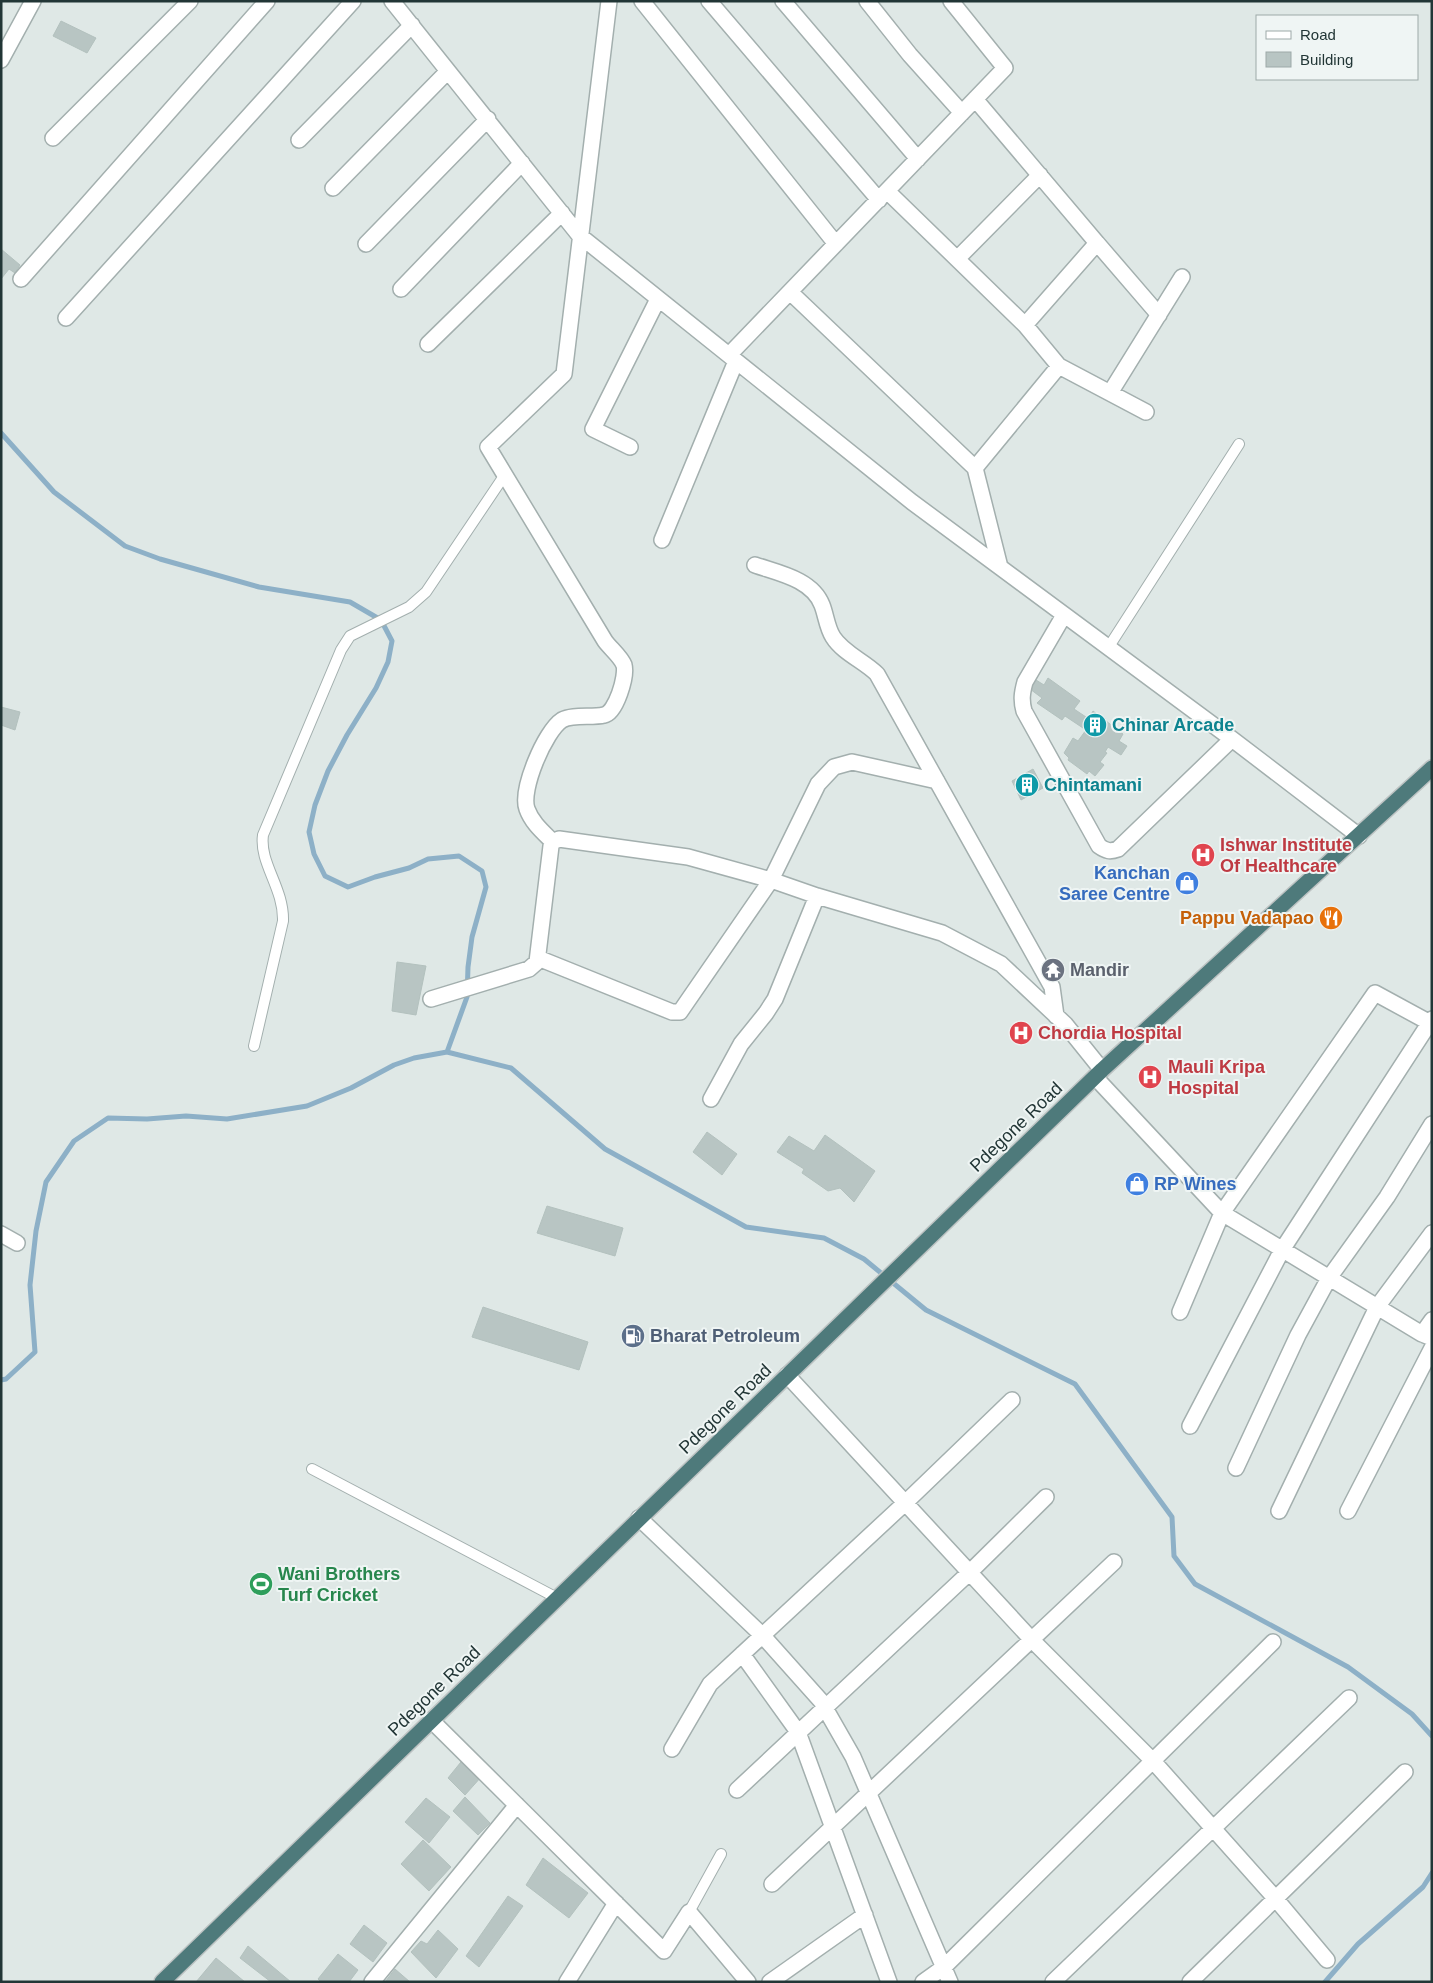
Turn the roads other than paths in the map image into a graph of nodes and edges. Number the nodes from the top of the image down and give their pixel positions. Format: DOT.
graph roads {
  1 [pos="33,1"];
  2 [pos="190,1"];
  3 [pos="267,1"];
  4 [pos="353,1"];
  5 [pos="392,1"];
  6 [pos="609,1"];
  7 [pos="642,1"];
  8 [pos="709,1"];
  9 [pos="783,1"];
  10 [pos="867,1"];
  11 [pos="951,1"];
  12 [pos="412,26"];
  13 [pos="1,60"];
  14 [pos="448,71"];
  15 [pos="975,99"];
  16 [pos="962,113"];
  17 [pos="488,119"];
  18 [pos="54,138"];
  19 [pos="299,140"];
  20 [pos="918,158"];
  21 [pos="522,163"];
  22 [pos="1040,176"];
  23 [pos="333,188"];
  24 [pos="883,196"];
  25 [pos="562,213"];
  26 [pos="580,236"];
  27 [pos="1097,243"];
  28 [pos="366,244"];
  29 [pos="836,244"];
  30 [pos="957,259"];
  31 [pos="1182,277"];
  32 [pos="21,279"];
  33 [pos="401,289"];
  34 [pos="790,292"];
  35 [pos="658,298"];
  36 [pos="1159,315"];
  37 [pos="66,318"];
  38 [pos="1026,325"];
  39 [pos="428,344"];
  40 [pos="733,358"];
  41 [pos="1059,366"];
  42 [pos="1110,393"];
  43 [pos="1146,412"];
  44 [pos="1239,444"];
  45 [pos="630,447"];
  46 [pos="975,468"];
  47 [pos="504,476"];
  48 [pos="662,540"];
  49 [pos="755,565"];
  50 [pos="1000,567"];
  51 [pos="1064,615"];
  52 [pos="1108,648"];
  53 [pos="1232,739"];
  54 [pos="1432,768"];
  55 [pos="938,781"];
  56 [pos="1358,836"];
  57 [pos="553,842"];
  58 [pos="771,880"];
  59 [pos="816,896"];
  60 [pos="538,958"];
  61 [pos="431,999"];
  62 [pos="1056,1016"];
  63 [pos="1431,1022"];
  64 [pos="254,1046"];
  65 [pos="1098,1074"];
  66 [pos="711,1099"];
  67 [pos="1432,1124"];
  68 [pos="1222,1213"];
  69 [pos="1432,1232"];
  70 [pos="1,1234"];
  71 [pos="17,1243"];
  72 [pos="1282,1250"];
  73 [pos="1329,1278"];
  74 [pos="1378,1307"];
  75 [pos="1180,1312"];
  76 [pos="1432,1320"];
  77 [pos="1427,1336"];
  78 [pos="1432,1348"];
  79 [pos="787,1375"];
  80 [pos="1012,1400"];
  81 [pos="1190,1426"];
  82 [pos="1236,1468"];
  83 [pos="312,1469"];
  84 [pos="1046,1497"];
  85 [pos="906,1503"];
  86 [pos="1278,1511"];
  87 [pos="1348,1511"];
  88 [pos="639,1518"];
  89 [pos="1114,1562"];
  90 [pos="970,1572"];
  91 [pos="557,1598"];
  92 [pos="763,1636"];
  93 [pos="1032,1640"];
  94 [pos="1273,1642"];
  95 [pos="742,1654"];
  96 [pos="1349,1698"];
  97 [pos="825,1706"];
  98 [pos="431,1720"];
  99 [pos="798,1732"];
  100 [pos="672,1749"];
  101 [pos="1153,1761"];
  102 [pos="1405,1772"];
  103 [pos="737,1790"];
  104 [pos="869,1795"];
  105 [pos="517,1805"];
  106 [pos="833,1827"];
  107 [pos="1212,1828"];
  108 [pos="721,1854"];
  109 [pos="772,1884"];
  110 [pos="1275,1898"];
  111 [pos="616,1903"];
  112 [pos="689,1912"];
  113 [pos="865,1915"];
  114 [pos="1327,1960"];
  115 [pos="944,1967"];
  116 [pos="162,1982"];
  117 [pos="372,1982"];
  118 [pos="567,1982"];
  119 [pos="748,1982"];
  120 [pos="770,1982"];
  121 [pos="889,1982"];
  122 [pos="923,1982"];
  123 [pos="950,1982"];
  124 [pos="1054,1982"];
  125 [pos="1190,1982"];
  1 -- 13 [label="street"];
  2 -- 18 [label="street"];
  3 -- 32 [label="street"];
  4 -- 37 [label="street"];
  5 -- 12 [label="street"];
  6 -- 26 [label="street"];
  7 -- 29 [label="street"];
  8 -- 24 [label="street"];
  9 -- 20 [label="street"];
  10 -- 16 [label="street"];
  11 -- 15 [label="street"];
  12 -- 14 [label="street"];
  12 -- 19 [label="street"];
  14 -- 17 [label="street"];
  14 -- 23 [label="street"];
  15 -- 16 [label="street"];
  15 -- 22 [label="street"];
  16 -- 20 [label="street"];
  17 -- 21 [label="street"];
  17 -- 28 [label="street"];
  20 -- 24 [label="street"];
  21 -- 25 [label="street"];
  21 -- 33 [label="street"];
  22 -- 27 [label="street"];
  22 -- 30 [label="street"];
  24 -- 29 [label="street"];
  24 -- 30 [label="street"];
  25 -- 26 [label="street"];
  25 -- 39 [label="street"];
  26 -- 35 [label="street"];
  26 -- 47 [label="street"];
  27 -- 36 [label="street"];
  27 -- 38 [label="street"];
  29 -- 34 [label="street"];
  30 -- 38 [label="street"];
  31 -- 36 [label="street"];
  34 -- 40 [label="street"];
  34 -- 46 [label="street"];
  35 -- 40 [label="street"];
  35 -- 45 [label="street"];
  36 -- 42 [label="street"];
  38 -- 41 [label="street"];
  40 -- 48 [label="street"];
  40 -- 50 [label="street"];
  41 -- 42 [label="street"];
  41 -- 46 [label="street"];
  42 -- 43 [label="street"];
  44 -- 52 [label="lane"];
  46 -- 50 [label="street"];
  47 -- 57 [label="street"];
  47 -- 64 [label="lane"];
  49 -- 55 [label="street"];
  50 -- 51 [label="street"];
  51 -- 52 [label="street"];
  51 -- 53 [label="street"];
  52 -- 53 [label="street"];
  53 -- 56 [label="street"];
  54 -- 56 [label="highway, Pdegone Road"];
  55 -- 58 [label="street"];
  55 -- 62 [label="street"];
  56 -- 65 [label="highway, Pdegone Road"];
  57 -- 58 [label="street"];
  57 -- 60 [label="street"];
  58 -- 59 [label="street"];
  58 -- 60 [label="street"];
  59 -- 62 [label="street"];
  59 -- 66 [label="street"];
  60 -- 61 [label="street"];
  62 -- 65 [label="street"];
  63 -- 68 [label="street"];
  63 -- 72 [label="street"];
  65 -- 68 [label="street"];
  65 -- 79 [label="highway, Pdegone Road"];
  67 -- 73 [label="street"];
  68 -- 72 [label="street"];
  68 -- 75 [label="street"];
  69 -- 74 [label="street"];
  70 -- 71 [label="street"];
  72 -- 73 [label="street"];
  72 -- 81 [label="street"];
  73 -- 74 [label="street"];
  73 -- 82 [label="street"];
  74 -- 77 [label="street"];
  74 -- 86 [label="street"];
  76 -- 77 [label="street"];
  78 -- 87 [label="street"];
  79 -- 85 [label="street"];
  79 -- 88 [label="highway, Pdegone Road"];
  80 -- 85 [label="street"];
  83 -- 91 [label="lane"];
  84 -- 90 [label="street"];
  85 -- 90 [label="street"];
  85 -- 92 [label="street"];
  88 -- 91 [label="highway, Pdegone Road"];
  88 -- 92 [label="street"];
  89 -- 93 [label="street"];
  90 -- 93 [label="street"];
  90 -- 97 [label="street"];
  91 -- 98 [label="highway, Pdegone Road"];
  92 -- 95 [label="street"];
  92 -- 97 [label="street"];
  93 -- 101 [label="street"];
  93 -- 104 [label="street"];
  94 -- 101 [label="street"];
  95 -- 99 [label="street"];
  95 -- 100 [label="street"];
  96 -- 107 [label="street"];
  97 -- 99 [label="street"];
  97 -- 104 [label="street"];
  98 -- 105 [label="street"];
  98 -- 116 [label="highway, Pdegone Road"];
  99 -- 103 [label="street"];
  99 -- 106 [label="street"];
  101 -- 107 [label="street"];
  101 -- 115 [label="street"];
  102 -- 110 [label="street"];
  104 -- 106 [label="street"];
  104 -- 115 [label="street"];
  105 -- 111 [label="street"];
  105 -- 117 [label="street"];
  106 -- 109 [label="street"];
  106 -- 113 [label="street"];
  107 -- 110 [label="street"];
  107 -- 124 [label="street"];
  108 -- 112 [label="lane"];
  110 -- 114 [label="street"];
  110 -- 125 [label="street"];
  111 -- 112 [label="street"];
  111 -- 118 [label="street"];
  112 -- 119 [label="street"];
  113 -- 120 [label="street"];
  113 -- 121 [label="street"];
  115 -- 122 [label="street"];
  115 -- 123 [label="street"];
}
